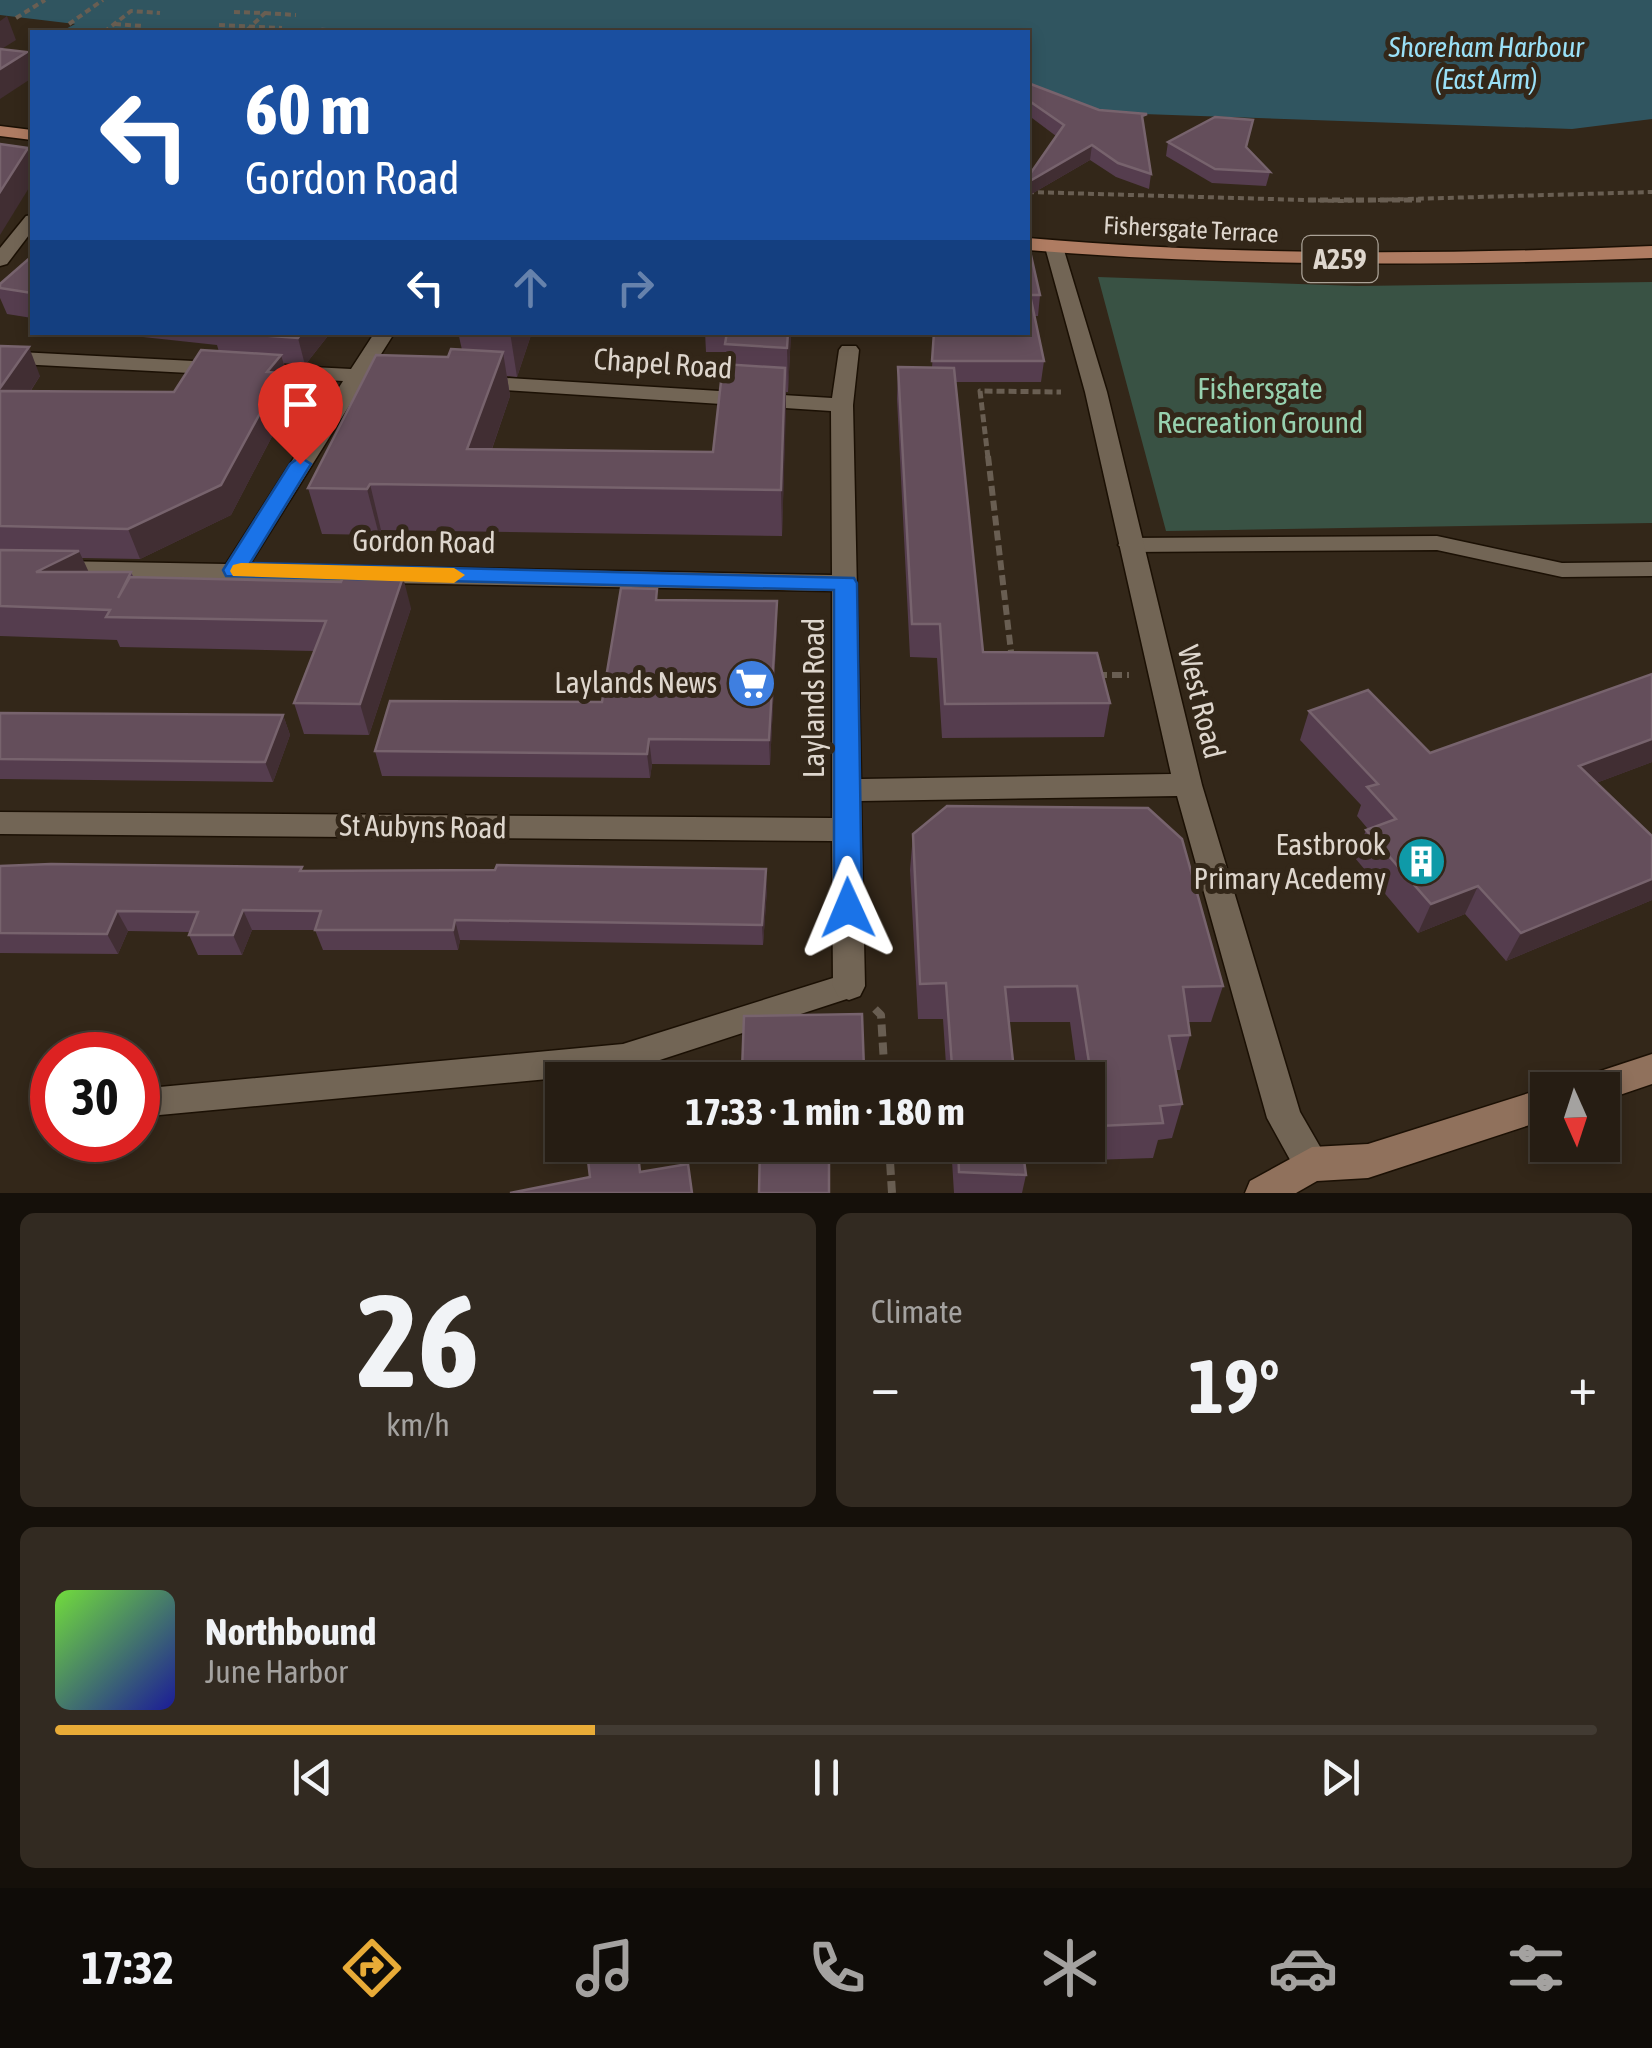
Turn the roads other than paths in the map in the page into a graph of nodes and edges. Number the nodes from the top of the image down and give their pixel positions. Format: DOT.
graph roads {
  1 [pos="0,131"];
  2 [pos="30,135"];
  3 [pos="30,222"];
  4 [pos="1041,246"];
  5 [pos="1652,252"];
  6 [pos="0,260"];
  7 [pos="383,335"];
  8 [pos="849,350"];
  9 [pos="0,357"];
  10 [pos="356,375"];
  11 [pos="414,378"];
  12 [pos="453,381"];
  13 [pos="842,405"];
  14 [pos="1130,545"];
  15 [pos="0,568"];
  16 [pos="1652,569"];
  17 [pos="234,570"];
  18 [pos="846,583"];
  19 [pos="1188,784"];
  20 [pos="846,790"];
  21 [pos="0,823"];
  22 [pos="847,830"];
  23 [pos="849,986"];
  24 [pos="1652,1069"];
  25 [pos="1620,1080"];
  26 [pos="160,1101"];
  27 [pos="1530,1109"];
  28 [pos="1312,1164"];
  29 [pos="1263,1193"];
  1 -- 2 [label="main road"];
  3 -- 6 [label="street"];
  4 -- 5 [label="main road, Fishersgate Terrace / A259"];
  4 -- 14 [label="street, West Road"];
  7 -- 10 [label="street"];
  8 -- 13 [label="street, Laylands Road"];
  9 -- 10 [label="street"];
  10 -- 11 [label="street"];
  10 -- 17 [label="street"];
  12 -- 13 [label="street, Chapel Road"];
  13 -- 18 [label="street, Laylands Road"];
  14 -- 16 [label="lane"];
  14 -- 19 [label="street, West Road"];
  15 -- 17 [label="street, Gordon Road"];
  17 -- 18 [label="street, Gordon Road"];
  18 -- 20 [label="street, Laylands Road"];
  19 -- 20 [label="street"];
  19 -- 28 [label="street, West Road"];
  20 -- 22 [label="street, Laylands Road"];
  21 -- 22 [label="street, St Aubyns Road"];
  22 -- 23 [label="street, Laylands Road"];
  23 -- 26 [label="lane"];
  24 -- 25 [label="street"];
  27 -- 28 [label="street"];
  28 -- 29 [label="street"];
}
